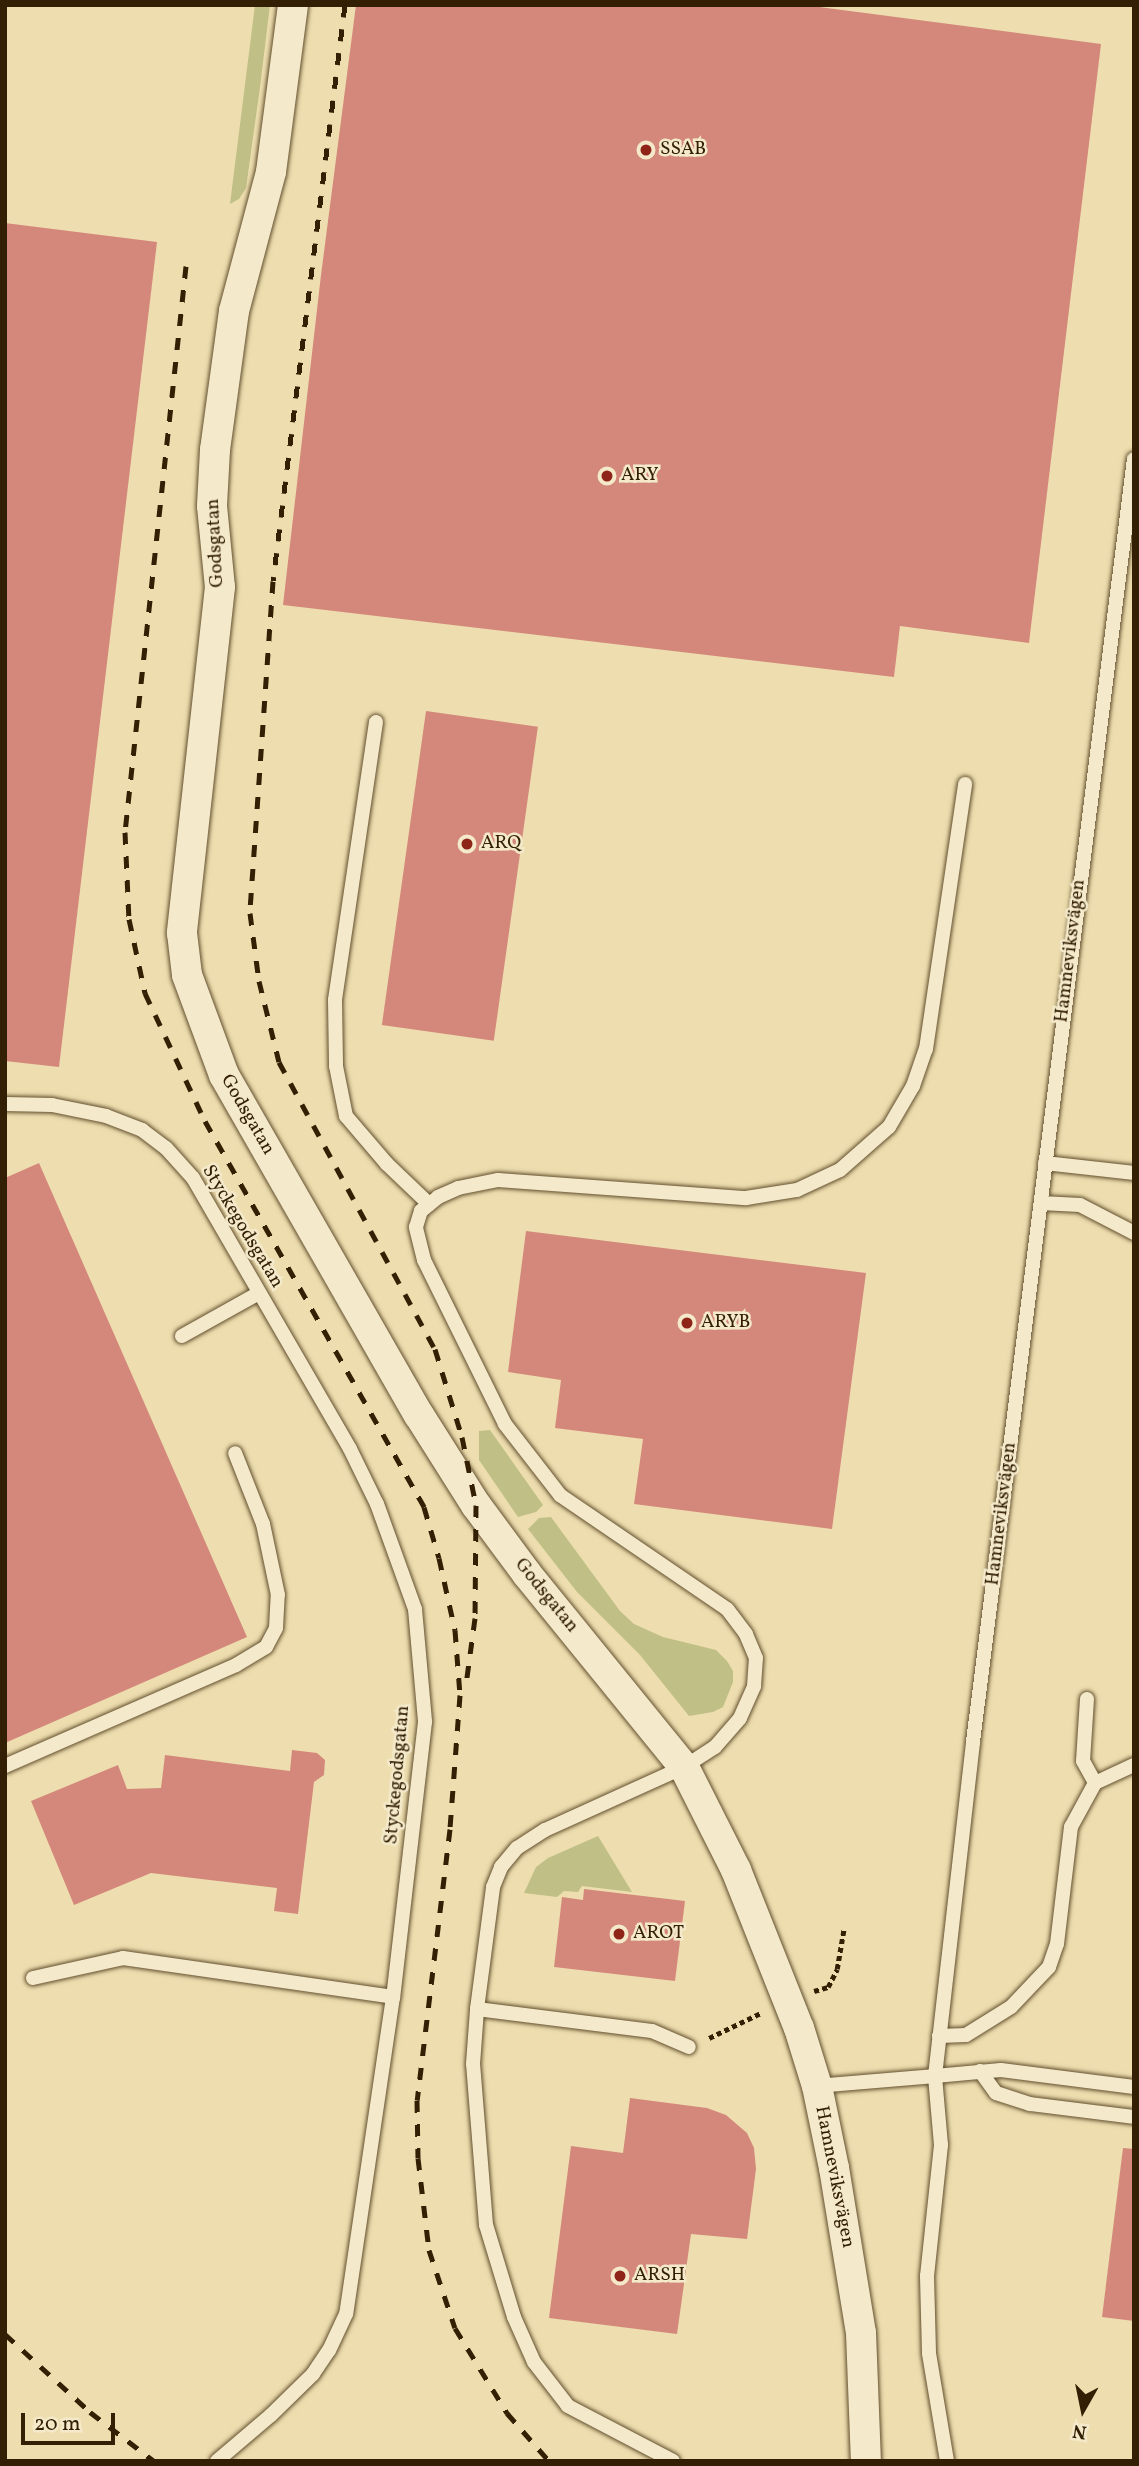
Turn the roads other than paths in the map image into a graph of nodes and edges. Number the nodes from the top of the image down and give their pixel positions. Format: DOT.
graph roads {
  1 [pos="293,5"];
  2 [pos="1134,459"];
  3 [pos="376,722"];
  4 [pos="965,784"];
  5 [pos="5,1104"];
  6 [pos="1045,1163"];
  7 [pos="1134,1173"];
  8 [pos="1041,1203"];
  9 [pos="429,1204"];
  10 [pos="1134,1233"];
  11 [pos="259,1293"];
  12 [pos="182,1336"];
  13 [pos="235,1453"];
  14 [pos="1087,1699"];
  15 [pos="1134,1765"];
  16 [pos="5,1766"];
  17 [pos="684,1767"];
  18 [pos="1095,1783"];
  19 [pos="33,1978"];
  20 [pos="393,1997"];
  21 [pos="477,2009"];
  22 [pos="939,2036"];
  23 [pos="690,2047"];
  24 [pos="980,2071"];
  25 [pos="935,2076"];
  26 [pos="817,2086"];
  27 [pos="1134,2087"];
  28 [pos="1134,2117"];
  29 [pos="217,2461"];
  30 [pos="673,2461"];
  31 [pos="866,2461"];
  32 [pos="947,2461"];
  1 -- 17 [label="street, Godsgatan"];
  2 -- 6 [label="lane, Hamneviksvägen"];
  3 -- 9 [label="lane"];
  4 -- 9 [label="lane"];
  5 -- 11 [label="lane, Styckegodsgatan"];
  6 -- 7 [label="lane"];
  6 -- 8 [label="lane, Hamneviksvägen"];
  8 -- 10 [label="lane"];
  8 -- 22 [label="lane, Hamneviksvägen"];
  9 -- 17 [label="lane"];
  11 -- 12 [label="lane"];
  11 -- 20 [label="lane, Styckegodsgatan"];
  13 -- 16 [label="lane"];
  14 -- 18 [label="lane"];
  15 -- 18 [label="lane"];
  17 -- 21 [label="lane"];
  17 -- 26 [label="street, Godsgatan"];
  18 -- 22 [label="lane"];
  19 -- 20 [label="lane"];
  20 -- 29 [label="lane, Styckegodsgatan"];
  21 -- 23 [label="lane"];
  21 -- 30 [label="lane"];
  22 -- 25 [label="lane, Hamneviksvägen"];
  24 -- 25 [label="lane"];
  24 -- 27 [label="lane"];
  24 -- 28 [label="lane"];
  25 -- 26 [label="lane, Hamneviksvägen"];
  25 -- 32 [label="lane"];
  26 -- 31 [label="street, Hamneviksvägen"];
}
